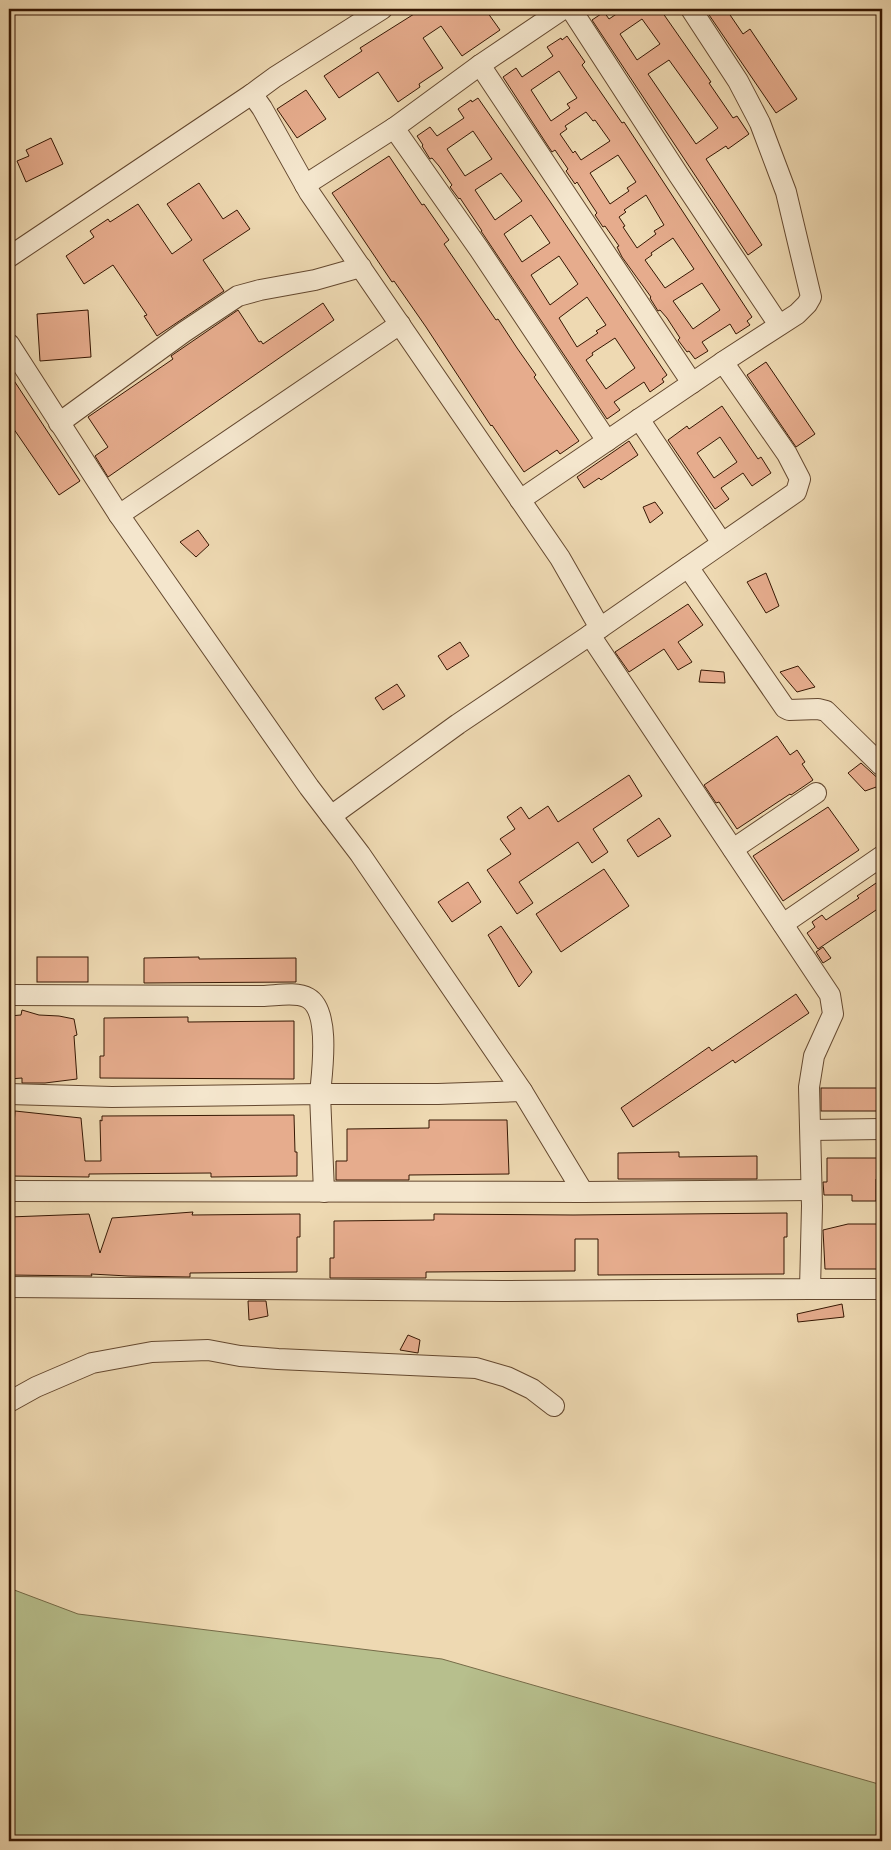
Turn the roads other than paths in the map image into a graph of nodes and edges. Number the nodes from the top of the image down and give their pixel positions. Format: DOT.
graph roads {
  1 [pos="382,9"];
  2 [pos="563,9"];
  3 [pos="571,9"];
  4 [pos="691,9"];
  5 [pos="480,65"];
  6 [pos="252,94"];
  7 [pos="394,128"];
  8 [pos="305,185"];
  9 [pos="9,257"];
  10 [pos="361,266"];
  11 [pos="400,324"];
  12 [pos="779,325"];
  13 [pos="9,344"];
  14 [pos="723,362"];
  15 [pos="692,383"];
  16 [pos="639,419"];
  17 [pos="59,423"];
  18 [pos="607,441"];
  19 [pos="520,500"];
  20 [pos="119,515"];
  21 [pos="722,543"];
  22 [pos="688,567"];
  23 [pos="595,631"];
  24 [pos="881,765"];
  25 [pos="816,793"];
  26 [pos="330,816"];
  27 [pos="733,849"];
  28 [pos="882,856"];
  29 [pos="783,924"];
  30 [pos="9,995"];
  31 [pos="522,1091"];
  32 [pos="9,1094"];
  33 [pos="320,1094"];
  34 [pos="882,1129"];
  35 [pos="811,1130"];
  36 [pos="811,1190"];
  37 [pos="9,1191"];
  38 [pos="324,1192"];
  39 [pos="583,1192"];
  40 [pos="9,1287"];
  41 [pos="810,1289"];
  42 [pos="882,1289"];
  43 [pos="9,1402"];
  44 [pos="554,1406"];
  1 -- 6 [label="street"];
  2 -- 5 [label="street"];
  3 -- 12 [label="street"];
  4 -- 12 [label="street"];
  5 -- 7 [label="street"];
  5 -- 15 [label="street"];
  6 -- 8 [label="street"];
  6 -- 9 [label="street"];
  7 -- 8 [label="street"];
  7 -- 18 [label="street"];
  8 -- 10 [label="street"];
  10 -- 11 [label="street"];
  10 -- 17 [label="street"];
  11 -- 19 [label="street"];
  11 -- 20 [label="street"];
  12 -- 14 [label="street"];
  13 -- 17 [label="street"];
  14 -- 15 [label="street"];
  14 -- 21 [label="street"];
  15 -- 16 [label="street"];
  16 -- 18 [label="street"];
  16 -- 21 [label="street"];
  17 -- 20 [label="street"];
  18 -- 19 [label="street"];
  19 -- 23 [label="street"];
  20 -- 26 [label="street"];
  21 -- 22 [label="street"];
  22 -- 23 [label="street"];
  22 -- 24 [label="street"];
  23 -- 26 [label="street"];
  23 -- 27 [label="street"];
  25 -- 27 [label="street"];
  26 -- 31 [label="street"];
  27 -- 29 [label="street"];
  28 -- 29 [label="street"];
  29 -- 35 [label="street"];
  30 -- 33 [label="street"];
  31 -- 33 [label="street"];
  31 -- 39 [label="street"];
  32 -- 33 [label="street"];
  33 -- 38 [label="street"];
  34 -- 35 [label="street"];
  35 -- 36 [label="street"];
  36 -- 39 [label="street"];
  36 -- 41 [label="street"];
  37 -- 38 [label="street"];
  38 -- 39 [label="street"];
  40 -- 41 [label="street"];
  41 -- 42 [label="street"];
  43 -- 44 [label="street"];
}
